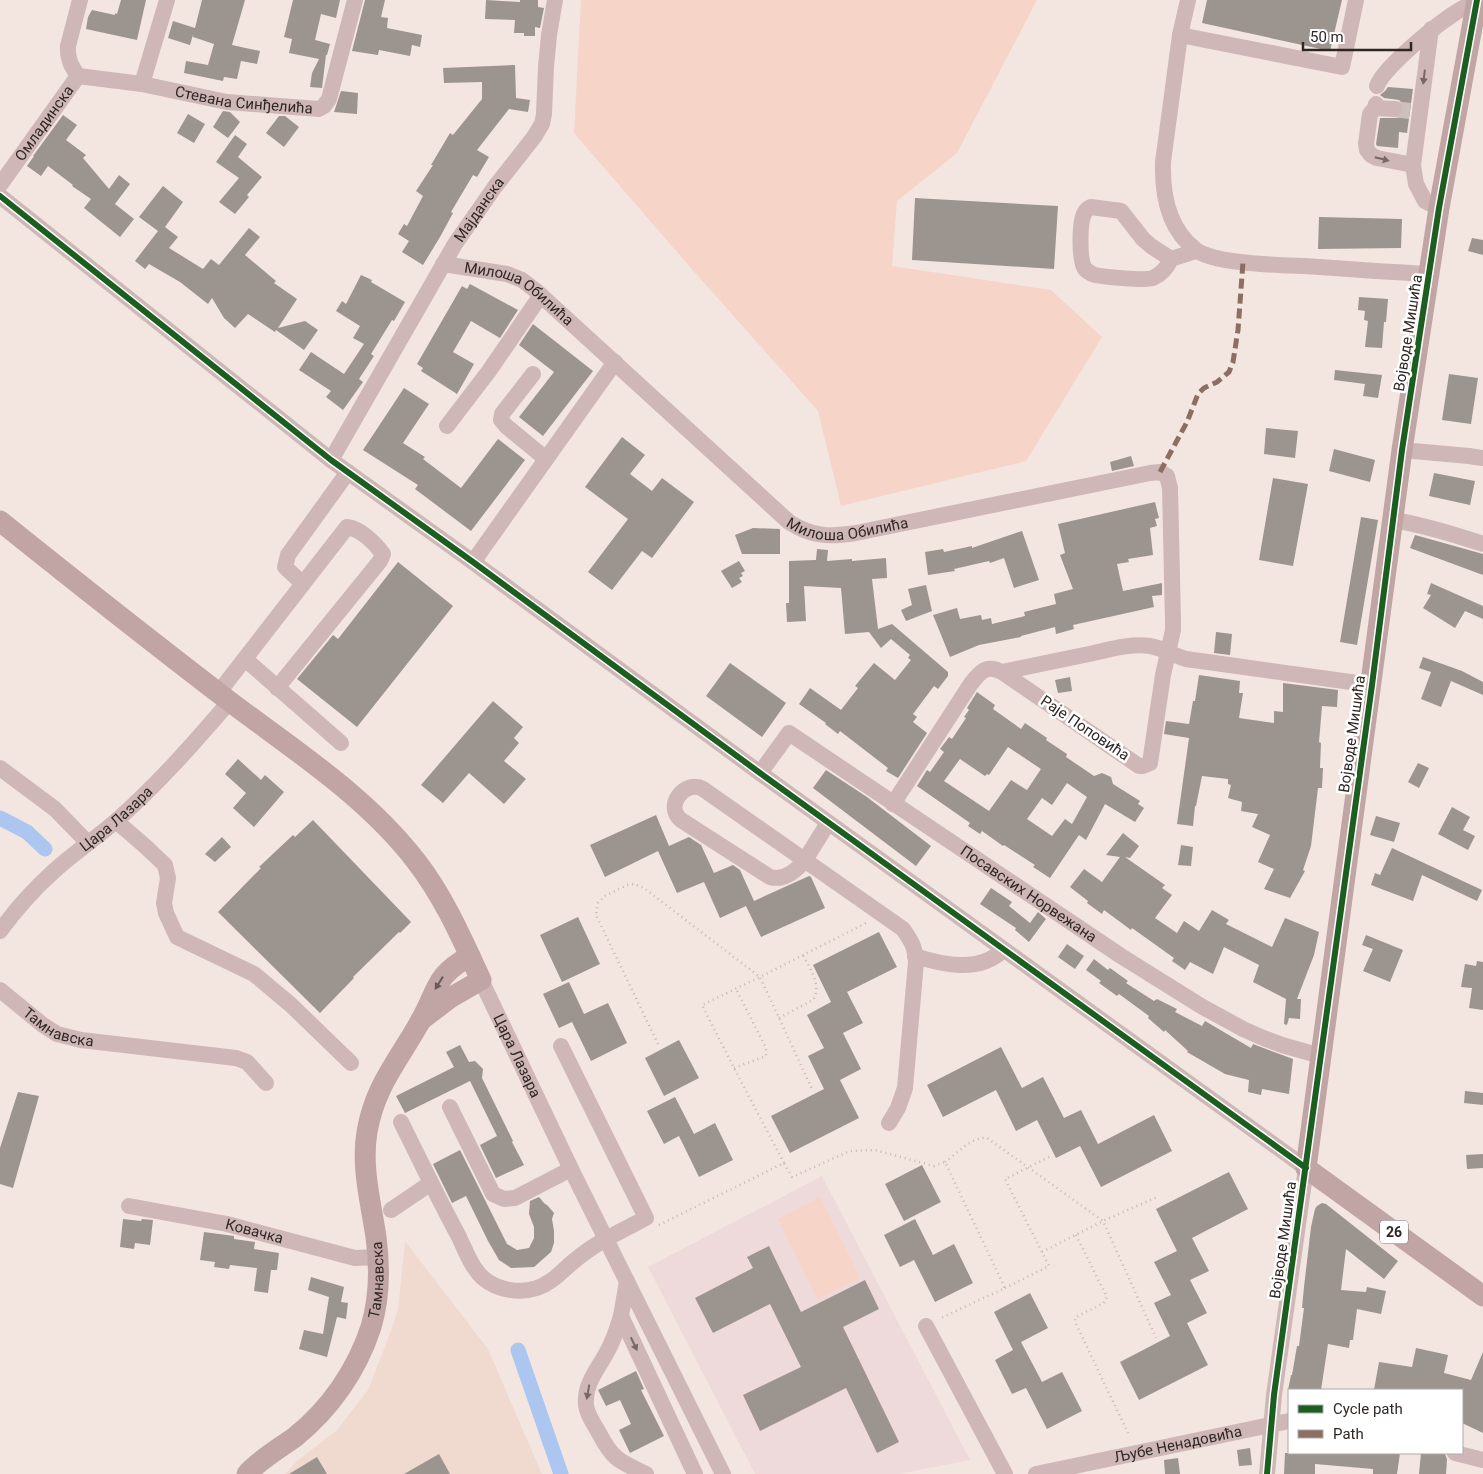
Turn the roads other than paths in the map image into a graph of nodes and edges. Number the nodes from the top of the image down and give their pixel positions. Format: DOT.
graph roads {
  1 [pos="80,0"];
  2 [pos="167,0"];
  3 [pos="355,0"];
  4 [pos="555,0"];
  5 [pos="1188,0"];
  6 [pos="1356,0"];
  7 [pos="1479,2"];
  8 [pos="1431,29"];
  9 [pos="1180,35"];
  10 [pos="78,76"];
  11 [pos="142,84"];
  12 [pos="1378,86"];
  13 [pos="1408,111"];
  14 [pos="1413,165"];
  15 [pos="0,185"];
  16 [pos="0,196"];
  17 [pos="1439,208"];
  18 [pos="1196,251"];
  19 [pos="1171,259"];
  20 [pos="443,264"];
  21 [pos="1429,274"];
  22 [pos="541,295"];
  23 [pos="615,362"];
  24 [pos="533,374"];
  25 [pos="447,426"];
  26 [pos="1402,450"];
  27 [pos="1483,458"];
  28 [pos="546,459"];
  29 [pos="331,460"];
  30 [pos="348,472"];
  31 [pos="0,520"];
  32 [pos="1393,520"];
  33 [pos="1483,544"];
  34 [pos="473,562"];
  35 [pos="303,584"];
  36 [pos="1168,652"];
  37 [pos="244,659"];
  38 [pos="1002,672"];
  39 [pos="1372,685"];
  40 [pos="278,688"];
  41 [pos="224,697"];
  42 [pos="340,743"];
  43 [pos="0,768"];
  44 [pos="760,773"];
  45 [pos="893,804"];
  46 [pos="116,821"];
  47 [pos="828,823"];
  48 [pos="88,843"];
  49 [pos="805,860"];
  50 [pos="0,931"];
  51 [pos="1004,950"];
  52 [pos="470,956"];
  53 [pos="915,956"];
  54 [pos="481,980"];
  55 [pos="0,990"];
  56 [pos="421,1020"];
  57 [pos="562,1046"];
  58 [pos="1321,1056"];
  59 [pos="351,1063"];
  60 [pos="266,1083"];
  61 [pos="450,1107"];
  62 [pos="402,1122"];
  63 [pos="889,1122"];
  64 [pos="571,1168"];
  65 [pos="1306,1168"];
  66 [pos="431,1183"];
  67 [pos="129,1206"];
  68 [pos="391,1210"];
  69 [pos="606,1239"];
  70 [pos="378,1258"];
  71 [pos="627,1281"];
  72 [pos="1483,1296"];
  73 [pos="621,1316"];
  74 [pos="926,1326"];
  75 [pos="1288,1421"];
  76 [pos="1270,1424"];
  77 [pos="1459,1454"];
  78 [pos="1483,1460"];
  79 [pos="247,1474"];
  80 [pos="646,1474"];
  81 [pos="695,1474"];
  82 [pos="723,1474"];
  83 [pos="1005,1474"];
  84 [pos="1036,1474"];
  85 [pos="1267,1474"];
  1 -- 10 [label="street, Омладинска"];
  2 -- 11 [label="street"];
  3 -- 11 [label="street, Стевана Синђелића"];
  4 -- 20 [label="street, Мајданска"];
  5 -- 9 [label="street"];
  6 -- 9 [label="street"];
  7 -- 8 [label="street"];
  7 -- 17 [label="main road, Војводе Мишића"];
  8 -- 12 [label="street"];
  8 -- 13 [label="street, one-way"];
  9 -- 18 [label="street"];
  10 -- 11 [label="street, Стевана Синђелића"];
  10 -- 15 [label="street, Омладинска"];
  13 -- 14 [label="street"];
  13 -- 14 [label="street, one-way"];
  14 -- 17 [label="street"];
  16 -- 29 [label="street"];
  17 -- 21 [label="main road, Војводе Мишића"];
  18 -- 19 [label="street"];
  18 -- 21 [label="street"];
  19 -- 19 [label="street"];
  20 -- 22 [label="street, Милоша Обилића"];
  20 -- 29 [label="street, Мајданска"];
  21 -- 26 [label="main road, Војводе Мишића"];
  22 -- 23 [label="street, Милоша Обилића"];
  22 -- 25 [label="street"];
  23 -- 28 [label="street"];
  23 -- 36 [label="street, Милоша Обилића"];
  24 -- 28 [label="street"];
  26 -- 27 [label="street"];
  26 -- 32 [label="main road, Војводе Мишића"];
  28 -- 34 [label="street"];
  29 -- 30 [label="street"];
  30 -- 34 [label="street"];
  30 -- 35 [label="street"];
  31 -- 41 [label="main road, Цара Лазара"];
  32 -- 33 [label="street"];
  32 -- 39 [label="main road, Војводе Мишића"];
  34 -- 44 [label="street"];
  35 -- 37 [label="street"];
  35 -- 40 [label="street"];
  36 -- 38 [label="street"];
  36 -- 38 [label="street, Раје Поповића"];
  36 -- 39 [label="street"];
  37 -- 40 [label="street"];
  37 -- 41 [label="street"];
  38 -- 45 [label="street"];
  39 -- 58 [label="main road, Војводе Мишића"];
  40 -- 42 [label="street"];
  41 -- 46 [label="street, Цара Лазара"];
  41 -- 52 [label="main road, Цара Лазара"];
  43 -- 48 [label="street"];
  44 -- 45 [label="street, Посавских Норвежана"];
  44 -- 47 [label="street"];
  45 -- 58 [label="street, Посавских Норвежана"];
  46 -- 48 [label="street, Цара Лазара"];
  46 -- 59 [label="street"];
  47 -- 49 [label="street"];
  47 -- 51 [label="street"];
  48 -- 50 [label="street, Цара Лазара"];
  49 -- 49 [label="street"];
  49 -- 53 [label="street"];
  51 -- 53 [label="street"];
  51 -- 65 [label="street"];
  52 -- 54 [label="main road, Цара Лазара"];
  52 -- 56 [label="main road, one-way"];
  53 -- 63 [label="street"];
  54 -- 56 [label="main road"];
  54 -- 64 [label="street, Цара Лазара"];
  55 -- 60 [label="street, Тамнавска"];
  56 -- 70 [label="main road, Тамнавска"];
  57 -- 69 [label="street"];
  58 -- 65 [label="main road, Војводе Мишића"];
  61 -- 64 [label="street"];
  62 -- 66 [label="street"];
  64 -- 69 [label="street, Цара Лазара"];
  65 -- 72 [label="main road, 26"];
  65 -- 76 [label="street, Војводе Мишића"];
  66 -- 68 [label="street"];
  66 -- 69 [label="street"];
  67 -- 70 [label="street, Ковачка"];
  69 -- 71 [label="street, Цара Лазара"];
  70 -- 79 [label="main road, Тамнавска"];
  71 -- 73 [label="street"];
  71 -- 82 [label="street, Цара Лазара"];
  73 -- 80 [label="street, one-way"];
  73 -- 81 [label="street, one-way"];
  74 -- 83 [label="street"];
  75 -- 76 [label="street, Љубе Ненадовића"];
  76 -- 84 [label="street, Љубе Ненадовића"];
  76 -- 85 [label="street, Војводе Мишића"];
  77 -- 78 [label="street"];
}
